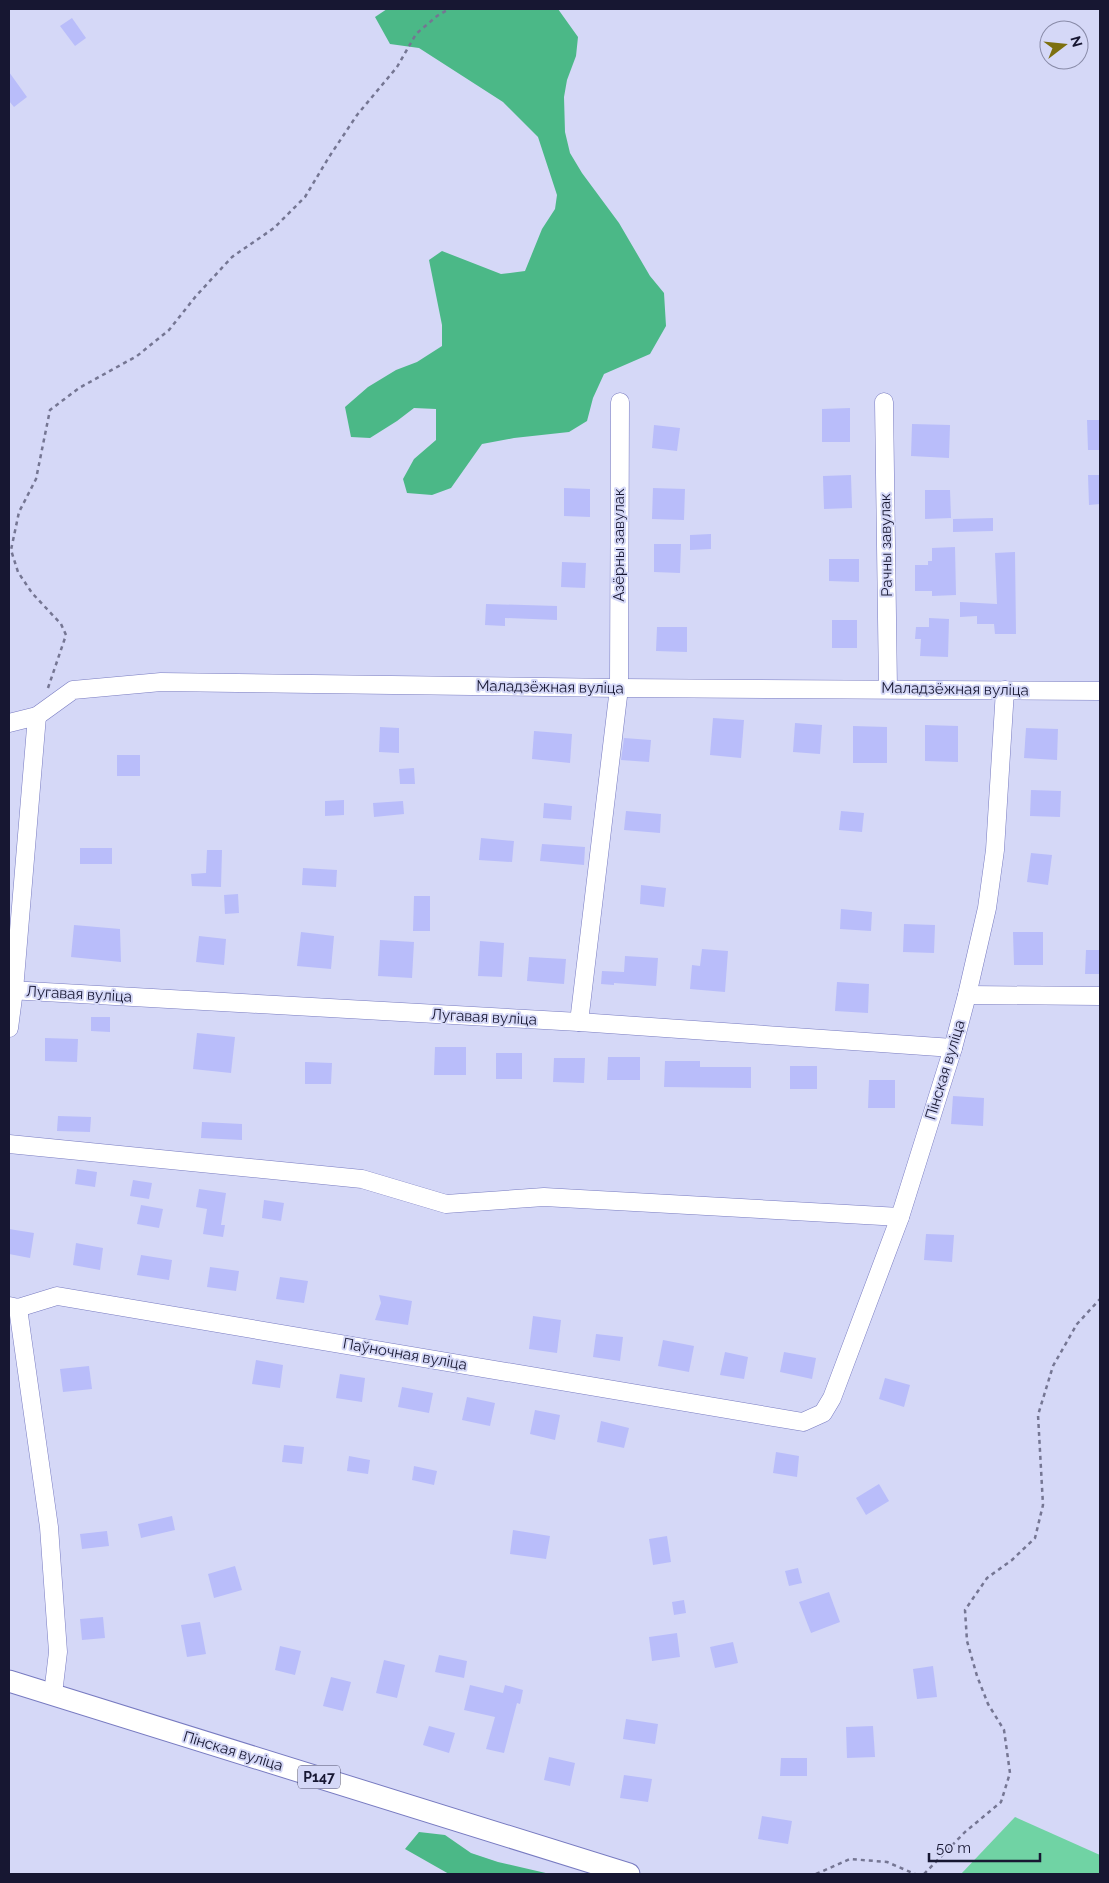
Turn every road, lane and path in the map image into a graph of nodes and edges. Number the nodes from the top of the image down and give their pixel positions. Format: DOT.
graph roads {
  1 [pos="449,9"];
  2 [pos="620,402"];
  3 [pos="884,402"];
  4 [pos="619,688"];
  5 [pos="888,689"];
  6 [pos="1005,690"];
  7 [pos="1100,691"];
  8 [pos="37,716"];
  9 [pos="9,723"];
  10 [pos="11,990"];
  11 [pos="967,995"];
  12 [pos="1100,996"];
  13 [pos="579,1022"];
  14 [pos="9,1028"];
  15 [pos="953,1048"];
  16 [pos="9,1144"];
  17 [pos="900,1217"];
  18 [pos="1100,1299"];
  19 [pos="13,1307"];
  20 [pos="803,1422"];
  21 [pos="9,1680"];
  22 [pos="53,1694"];
  23 [pos="630,1874"];
  24 [pos="816,1874"];
  25 [pos="915,1874"];
  26 [pos="924,1874"];
  1 -- 8 [label="path"];
  2 -- 4 [label="street, Азёрны завулак"];
  3 -- 5 [label="street, Рачны завулак"];
  4 -- 5 [label="street, Маладзёжная вуліца"];
  4 -- 8 [label="street, Маладзёжная вуліца"];
  4 -- 13 [label="street, Азёрны завулак"];
  5 -- 6 [label="street, Маладзёжная вуліца"];
  6 -- 7 [label="street, Маладзёжная вуліца"];
  6 -- 11 [label="street, Пінская вуліца"];
  8 -- 9 [label="street, Маладзёжная вуліца"];
  8 -- 10 [label="street"];
  10 -- 13 [label="street, Лугавая вуліца"];
  10 -- 14 [label="street"];
  11 -- 12 [label="street"];
  11 -- 15 [label="street, Пінская вуліца"];
  13 -- 15 [label="street, Лугавая вуліца"];
  15 -- 17 [label="street, Пінская вуліца"];
  16 -- 17 [label="street"];
  17 -- 20 [label="street, Пінская вуліца"];
  18 -- 26 [label="path"];
  19 -- 20 [label="street, Паўночная вуліца"];
  19 -- 22 [label="street"];
  21 -- 22 [label="main road, Пінская вуліца / Р147"];
  22 -- 23 [label="main road, Пінская вуліца / Р147"];
  24 -- 25 [label="path"];
}
